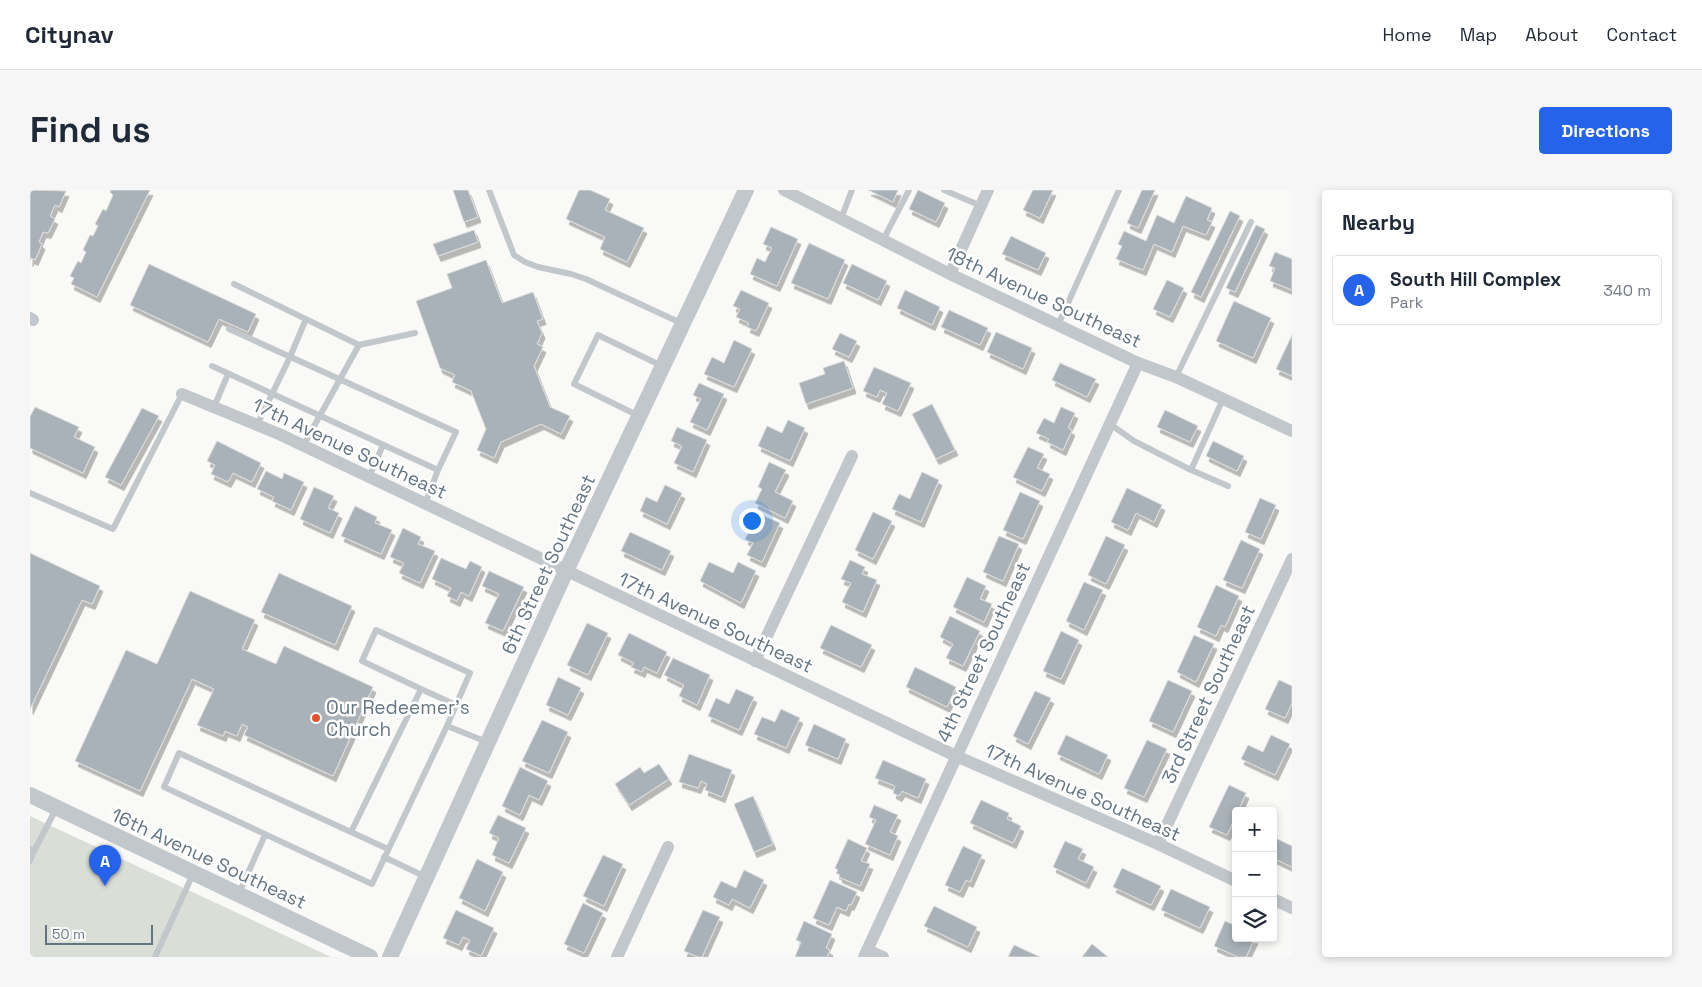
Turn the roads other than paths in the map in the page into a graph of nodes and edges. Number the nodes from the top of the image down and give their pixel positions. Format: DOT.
graph roads {
  1 [pos="489,190"];
  2 [pos="746,190"];
  3 [pos="784,190"];
  4 [pos="852,190"];
  5 [pos="908,190"];
  6 [pos="944,190"];
  7 [pos="988,190"];
  8 [pos="1119,190"];
  9 [pos="981,206"];
  10 [pos="841,219"];
  11 [pos="1250,222"];
  12 [pos="883,240"];
  13 [pos="950,274"];
  14 [pos="234,284"];
  15 [pos="306,319"];
  16 [pos="683,324"];
  17 [pos="1058,325"];
  18 [pos="229,329"];
  19 [pos="415,333"];
  20 [pos="359,345"];
  21 [pos="290,357"];
  22 [pos="1138,363"];
  23 [pos="212,366"];
  24 [pos="663,366"];
  25 [pos="228,374"];
  26 [pos="1176,377"];
  27 [pos="339,379"];
  28 [pos="182,394"];
  29 [pos="272,394"];
  30 [pos="1223,399"];
  31 [pos="214,407"];
  32 [pos="319,416"];
  33 [pos="640,416"];
  34 [pos="1109,424"];
  35 [pos="257,425"];
  36 [pos="1292,431"];
  37 [pos="382,445"];
  38 [pos="303,446"];
  39 [pos="852,456"];
  40 [pos="438,470"];
  41 [pos="1191,470"];
  42 [pos="368,477"];
  43 [pos="1228,486"];
  44 [pos="30,493"];
  45 [pos="426,504"];
  46 [pos="1292,560"];
  47 [pos="566,571"];
  48 [pos="755,661"];
  49 [pos="422,688"];
  50 [pos="456,705"];
  51 [pos="447,726"];
  52 [pos="488,743"];
  53 [pos="956,756"];
  54 [pos="30,795"];
  55 [pos="57,808"];
  56 [pos="351,832"];
  57 [pos="265,835"];
  58 [pos="1158,844"];
  59 [pos="668,847"];
  60 [pos="388,849"];
  61 [pos="32,850"];
  62 [pos="384,857"];
  63 [pos="30,861"];
  64 [pos="193,873"];
  65 [pos="426,877"];
  66 [pos="1232,879"];
  67 [pos="238,894"];
  68 [pos="1277,901"];
  69 [pos="1292,908"];
  70 [pos="866,954"];
  71 [pos="155,957"];
  72 [pos="370,957"];
  73 [pos="390,957"];
  74 [pos="617,957"];
  75 [pos="883,957"];
  1 -- 16 [label="lane"];
  2 -- 16 [label="street, 6th Street Southeast"];
  3 -- 10 [label="street, 18th Avenue Southeast"];
  4 -- 10 [label="lane"];
  5 -- 12 [label="lane"];
  6 -- 9 [label="lane"];
  7 -- 9 [label="street"];
  8 -- 17 [label="lane"];
  9 -- 13 [label="street"];
  10 -- 12 [label="street, 18th Avenue Southeast"];
  11 -- 26 [label="lane"];
  12 -- 13 [label="street, 18th Avenue Southeast"];
  13 -- 17 [label="street, 18th Avenue Southeast"];
  14 -- 15 [label="lane"];
  15 -- 20 [label="lane"];
  15 -- 21 [label="lane"];
  16 -- 24 [label="street, 6th Street Southeast"];
  17 -- 22 [label="street, 18th Avenue Southeast"];
  18 -- 21 [label="lane"];
  19 -- 20 [label="lane"];
  20 -- 27 [label="lane"];
  21 -- 27 [label="lane"];
  21 -- 29 [label="lane"];
  22 -- 26 [label="street, 18th Avenue Southeast"];
  22 -- 34 [label="street, 4th Street Southeast"];
  23 -- 25 [label="lane"];
  24 -- 33 [label="street, 6th Street Southeast"];
  24 -- 33 [label="lane"];
  25 -- 29 [label="lane"];
  25 -- 31 [label="lane"];
  26 -- 30 [label="street, 18th Avenue Southeast"];
  27 -- 32 [label="lane"];
  27 -- 40 [label="lane"];
  28 -- 31 [label="street, 17th Avenue Southeast"];
  28 -- 44 [label="lane"];
  29 -- 32 [label="lane"];
  29 -- 35 [label="lane"];
  30 -- 36 [label="street, 18th Avenue Southeast"];
  30 -- 41 [label="lane"];
  31 -- 35 [label="street, 17th Avenue Southeast"];
  32 -- 37 [label="lane"];
  32 -- 38 [label="lane"];
  33 -- 47 [label="street, 6th Street Southeast"];
  34 -- 41 [label="lane"];
  34 -- 53 [label="street, 4th Street Southeast"];
  35 -- 38 [label="street, 17th Avenue Southeast"];
  37 -- 40 [label="lane"];
  37 -- 42 [label="lane"];
  38 -- 42 [label="street, 17th Avenue Southeast"];
  39 -- 48 [label="street"];
  40 -- 45 [label="lane"];
  41 -- 43 [label="lane"];
  42 -- 45 [label="street, 17th Avenue Southeast"];
  45 -- 47 [label="street, 17th Avenue Southeast"];
  46 -- 58 [label="street, 3rd Street Southeast"];
  47 -- 48 [label="street, 17th Avenue Southeast"];
  47 -- 52 [label="street, 6th Street Southeast"];
  48 -- 53 [label="street, 17th Avenue Southeast"];
  49 -- 50 [label="lane"];
  49 -- 50 [label="lane"];
  49 -- 56 [label="lane"];
  50 -- 51 [label="lane"];
  51 -- 52 [label="lane"];
  51 -- 60 [label="lane"];
  52 -- 65 [label="street, 6th Street Southeast"];
  53 -- 58 [label="street, 17th Avenue Southeast"];
  53 -- 70 [label="street, 4th Street Southeast"];
  54 -- 55 [label="street, 16th Avenue Southeast"];
  55 -- 61 [label="lane"];
  55 -- 64 [label="street, 16th Avenue Southeast"];
  56 -- 57 [label="lane"];
  56 -- 60 [label="lane"];
  57 -- 62 [label="lane"];
  57 -- 67 [label="lane"];
  58 -- 66 [label="street, 17th Avenue Southeast"];
  59 -- 74 [label="street"];
  60 -- 62 [label="lane"];
  61 -- 63 [label="lane"];
  62 -- 65 [label="lane"];
  64 -- 67 [label="street, 16th Avenue Southeast"];
  64 -- 71 [label="lane"];
  65 -- 73 [label="street, 6th Street Southeast"];
  67 -- 72 [label="street, 16th Avenue Southeast"];
  68 -- 69 [label="street"];
  70 -- 75 [label="street"];
}
